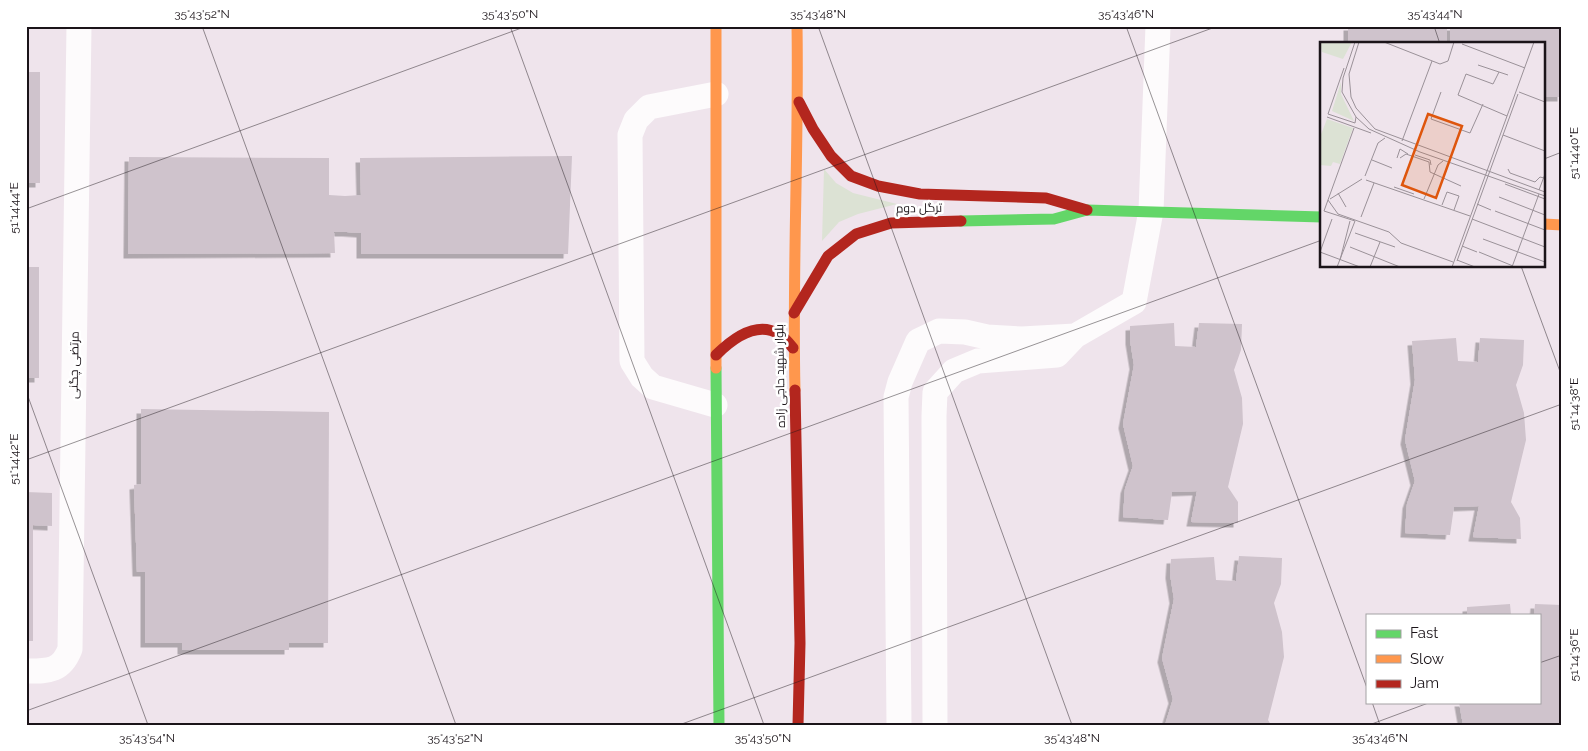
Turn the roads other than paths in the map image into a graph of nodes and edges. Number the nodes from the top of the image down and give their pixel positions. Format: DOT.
graph roads {
  1 [pos="79,26"];
  2 [pos="716,26"];
  3 [pos="797,26"];
  4 [pos="1158,26"];
  5 [pos="716,94"];
  6 [pos="798,101"];
  7 [pos="1087,210"];
  8 [pos="1151,211"];
  9 [pos="1320,217"];
  10 [pos="1546,224"];
  11 [pos="1562,225"];
  12 [pos="793,315"];
  13 [pos="1075,336"];
  14 [pos="794,348"];
  15 [pos="716,355"];
  16 [pos="715,405"];
  17 [pos="26,671"];
  18 [pos="719,725"];
  19 [pos="798,725"];
  20 [pos="899,725"];
  21 [pos="935,725"];
  1 -- 17 [label="street, مرتضی چگنی"];
  2 -- 5 [label="main road"];
  3 -- 6 [label="main road, بلوار شهید حاجی زاده"];
  4 -- 8 [label="street"];
  5 -- 15 [label="main road"];
  5 -- 16 [label="street"];
  6 -- 7 [label="main road, ترگل دوم"];
  6 -- 12 [label="main road, بلوار شهید حاجی زاده"];
  7 -- 8 [label="main road, ترگل دوم"];
  7 -- 12 [label="main road, ترگل دوم"];
  8 -- 9 [label="main road, ترگل دوم"];
  8 -- 13 [label="street"];
  10 -- 11 [label="main road"];
  12 -- 14 [label="main road, بلوار شهید حاجی زاده"];
  13 -- 20 [label="street"];
  13 -- 21 [label="street"];
  14 -- 15 [label="main road"];
  14 -- 19 [label="main road, بلوار شهید حاجی زاده"];
  15 -- 16 [label="main road"];
  16 -- 18 [label="main road"];
}
